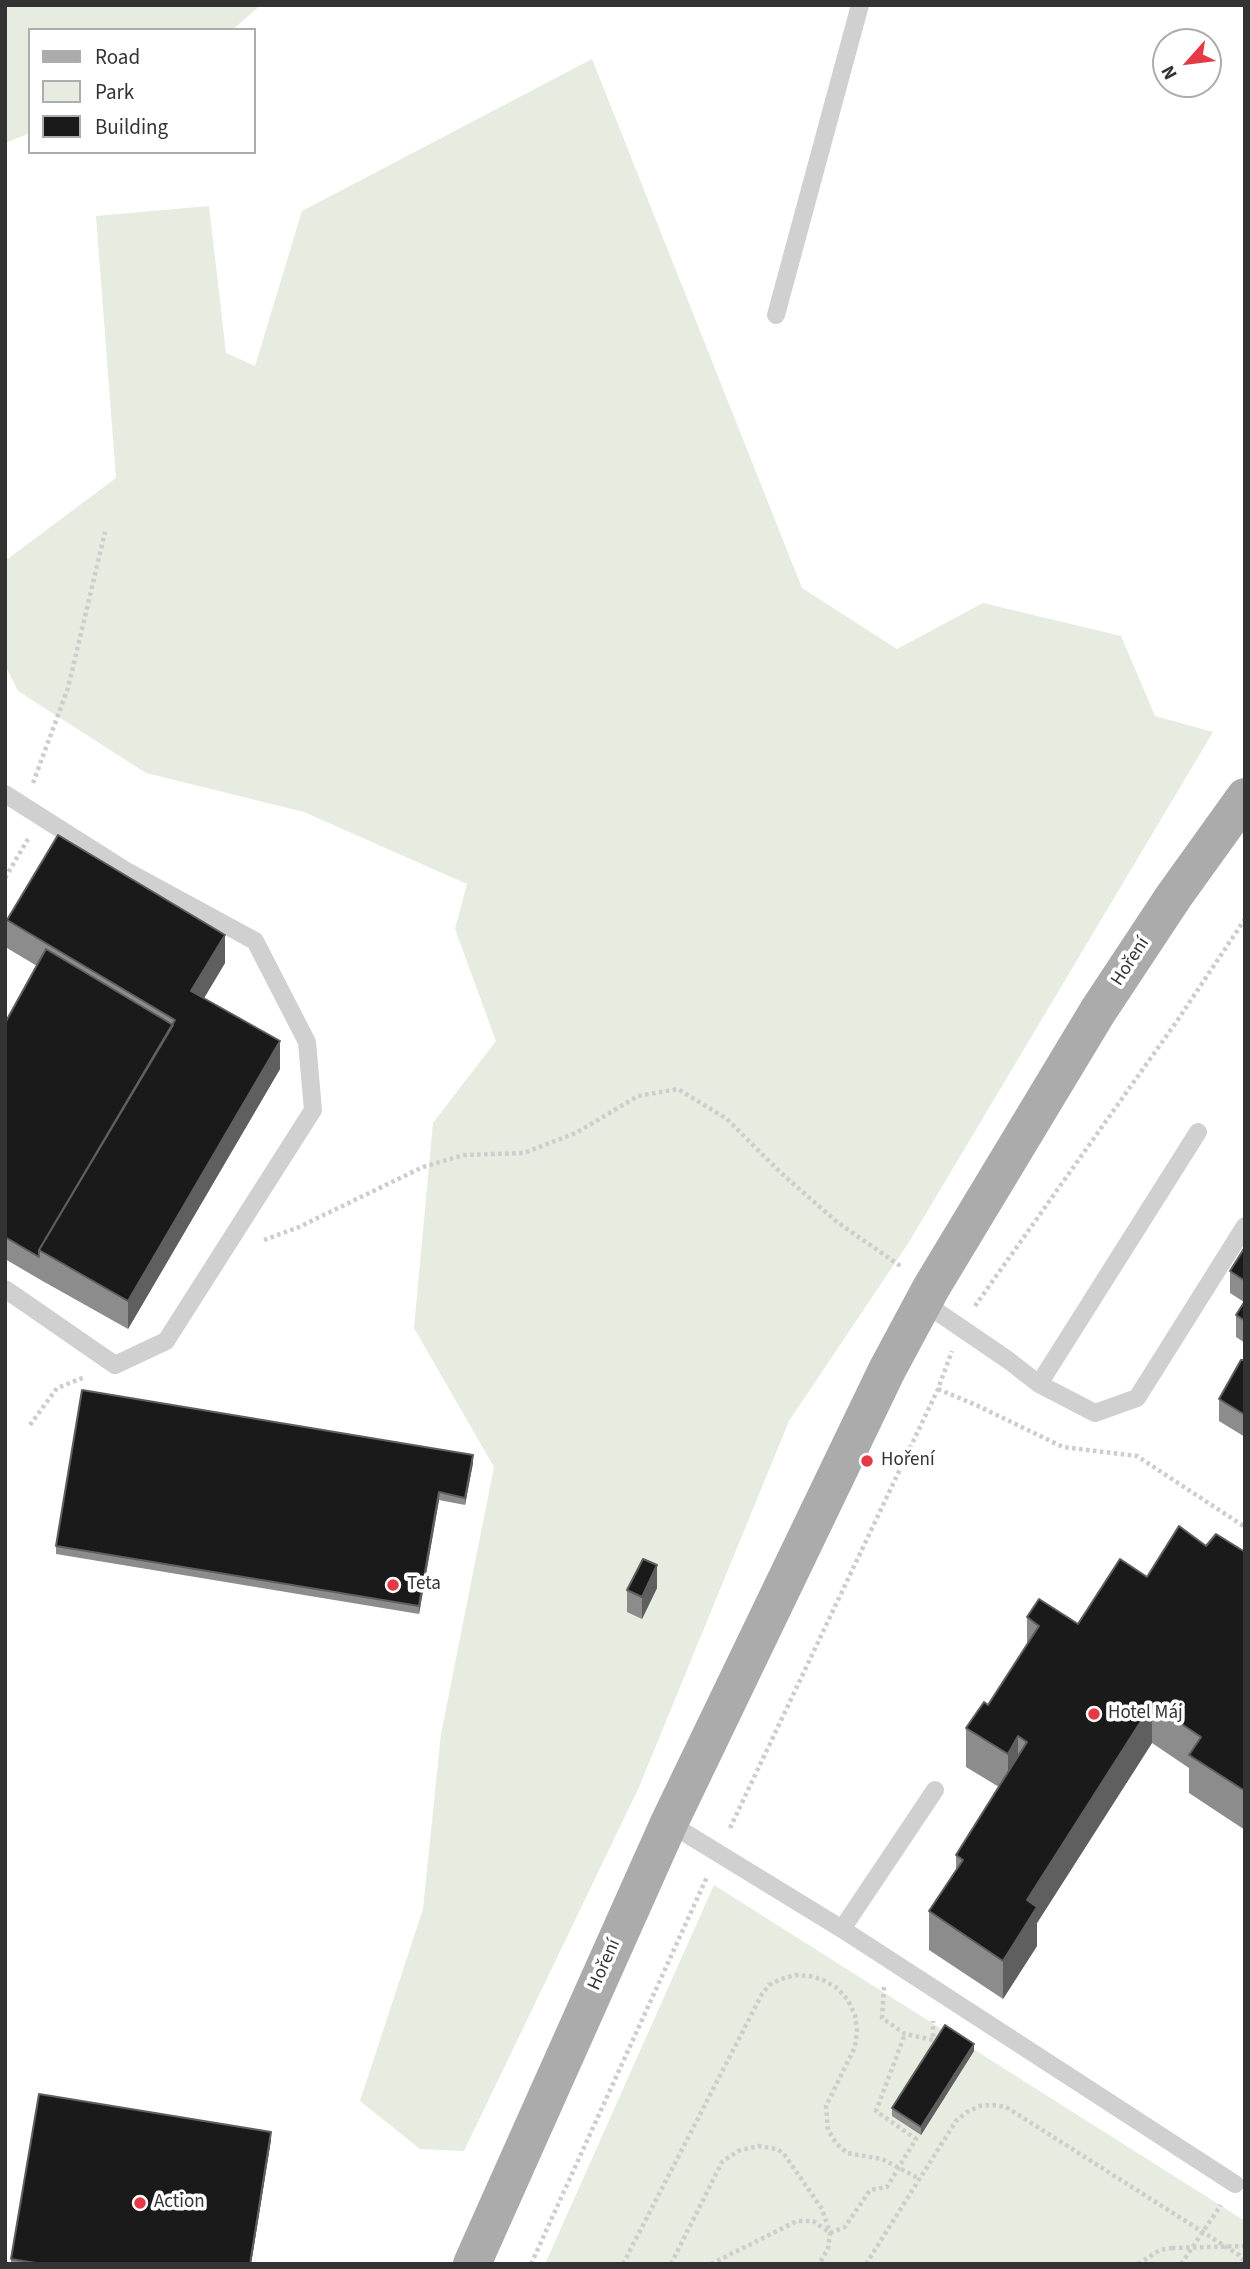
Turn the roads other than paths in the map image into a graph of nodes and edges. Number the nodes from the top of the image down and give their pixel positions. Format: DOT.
graph roads {
  1 [pos="860,5"];
  2 [pos="776,315"];
  3 [pos="5,794"];
  4 [pos="1245,797"];
  5 [pos="1198,1132"];
  6 [pos="1245,1226"];
  7 [pos="5,1289"];
  8 [pos="927,1295"];
  9 [pos="1039,1384"];
  10 [pos="935,1790"];
  11 [pos="669,1823"];
  12 [pos="842,1929"];
  13 [pos="1235,2183"];
  14 [pos="472,2264"];
  1 -- 2 [label="lane"];
  3 -- 7 [label="lane"];
  4 -- 8 [label="main road, Hoření"];
  5 -- 9 [label="lane"];
  6 -- 9 [label="lane"];
  8 -- 9 [label="lane"];
  8 -- 11 [label="main road, Hoření"];
  10 -- 12 [label="lane"];
  11 -- 12 [label="lane"];
  11 -- 14 [label="main road, Hoření"];
  12 -- 13 [label="lane"];
}
